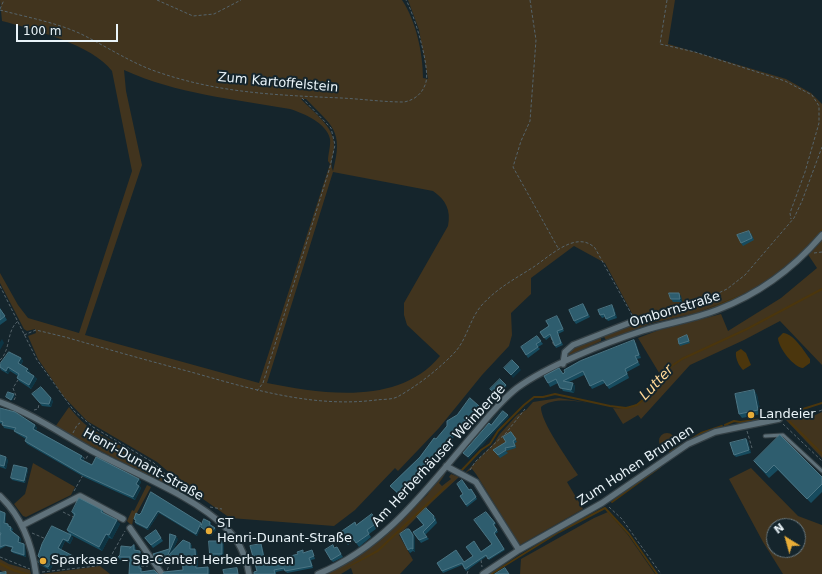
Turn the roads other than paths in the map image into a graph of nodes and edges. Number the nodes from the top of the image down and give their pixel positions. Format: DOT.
graph roads {
  1 [pos="822,235"];
  2 [pos="634,321"];
  3 [pos="562,364"];
  4 [pos="0,402"];
  5 [pos="779,419"];
  6 [pos="765,436"];
  7 [pos="446,466"];
  8 [pos="822,471"];
  9 [pos="0,496"];
  10 [pos="123,519"];
  11 [pos="22,525"];
  12 [pos="128,528"];
  13 [pos="519,550"];
  14 [pos="36,573"];
  15 [pos="163,574"];
  16 [pos="249,574"];
  17 [pos="318,574"];
  18 [pos="483,574"];
  1 -- 3 [label="street, Ombornstraße"];
  2 -- 3 [label="street"];
  3 -- 7 [label="street, Am Herberhäuser Weinberge"];
  4 -- 16 [label="street, Henri-Dunant-Straße"];
  5 -- 13 [label="street, Zum Hohen Brunnen"];
  6 -- 8 [label="lane"];
  7 -- 13 [label="street"];
  7 -- 17 [label="street, Am Herberhäuser Weinberge"];
  9 -- 11 [label="street"];
  10 -- 11 [label="street"];
  11 -- 14 [label="street"];
  12 -- 15 [label="street"];
  13 -- 18 [label="street, Zum Hohen Brunnen"];
}
